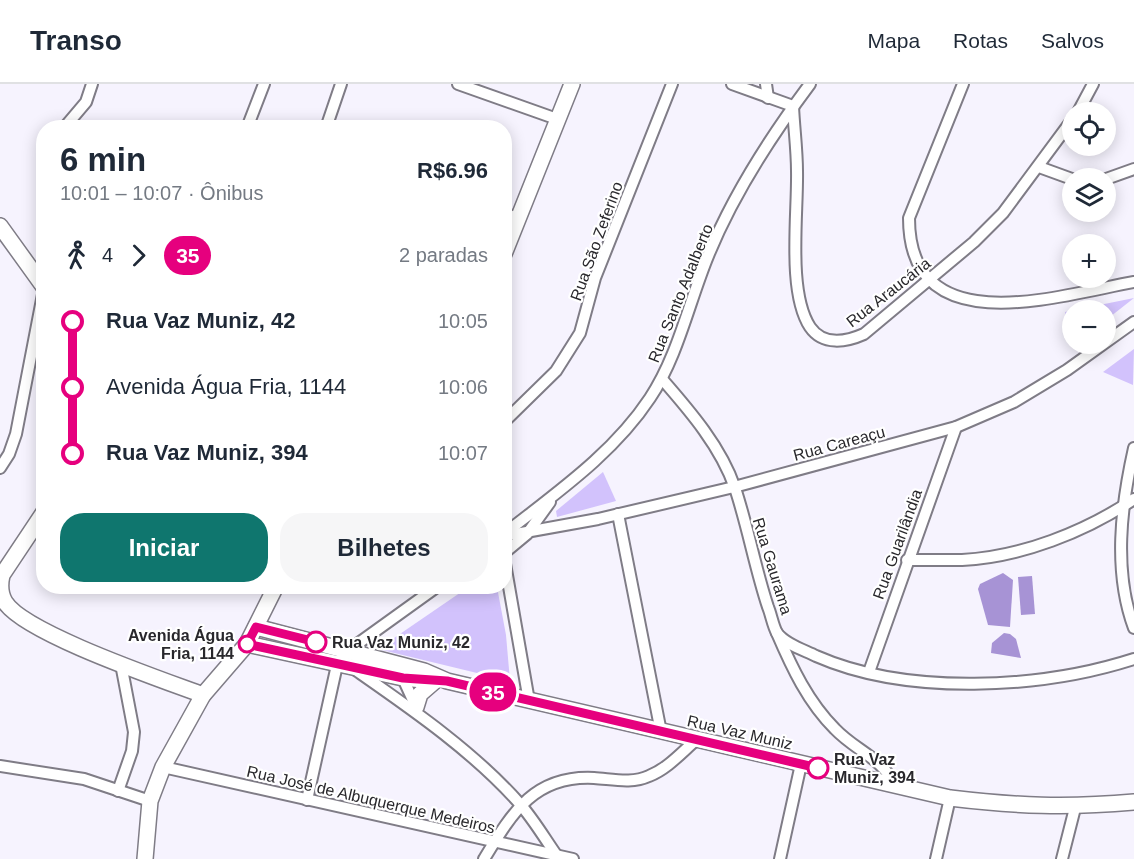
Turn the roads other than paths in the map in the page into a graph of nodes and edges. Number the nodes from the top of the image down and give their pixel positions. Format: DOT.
graph roads {
  1 [pos="92,84"];
  2 [pos="264,84"];
  3 [pos="341,84"];
  4 [pos="458,84"];
  5 [pos="572,84"];
  6 [pos="672,84"];
  7 [pos="732,84"];
  8 [pos="766,84"];
  9 [pos="810,84"];
  10 [pos="963,84"];
  11 [pos="1094,84"];
  12 [pos="768,98"];
  13 [pos="1084,102"];
  14 [pos="793,106"];
  15 [pos="71,120"];
  16 [pos="250,120"];
  17 [pos="329,120"];
  18 [pos="557,120"];
  19 [pos="1062,135"];
  20 [pos="1040,167"];
  21 [pos="1134,169"];
  22 [pos="1062,175"];
  23 [pos="1116,175"];
  24 [pos="512,216"];
  25 [pos="519,219"];
  26 [pos="0,226"];
  27 [pos="512,235"];
  28 [pos="36,277"];
  29 [pos="927,280"];
  30 [pos="1134,282"];
  31 [pos="1134,322"];
  32 [pos="36,330"];
  33 [pos="662,379"];
  34 [pos="512,414"];
  35 [pos="956,427"];
  36 [pos="1134,448"];
  37 [pos="0,468"];
  38 [pos="734,487"];
  39 [pos="555,494"];
  40 [pos="1134,499"];
  41 [pos="1122,507"];
  42 [pos="618,514"];
  43 [pos="36,524"];
  44 [pos="512,529"];
  45 [pos="527,534"];
  46 [pos="512,535"];
  47 [pos="512,546"];
  48 [pos="907,560"];
  49 [pos="268,594"];
  50 [pos="427,594"];
  51 [pos="510,594"];
  52 [pos="2,602"];
  53 [pos="256,627"];
  54 [pos="1134,628"];
  55 [pos="777,633"];
  56 [pos="247,644"];
  57 [pos="349,650"];
  58 [pos="1134,659"];
  59 [pos="121,664"];
  60 [pos="345,667"];
  61 [pos="400,671"];
  62 [pos="869,672"];
  63 [pos="441,681"];
  64 [pos="203,695"];
  65 [pos="529,701"];
  66 [pos="419,712"];
  67 [pos="661,732"];
  68 [pos="696,740"];
  69 [pos="801,764"];
  70 [pos="0,766"];
  71 [pos="163,767"];
  72 [pos="895,785"];
  73 [pos="118,791"];
  74 [pos="950,798"];
  75 [pos="307,800"];
  76 [pos="150,801"];
  77 [pos="1134,802"];
  78 [pos="520,805"];
  79 [pos="1075,808"];
  80 [pos="495,842"];
  81 [pos="558,857"];
  82 [pos="146,859"];
  83 [pos="484,859"];
  84 [pos="573,859"];
  85 [pos="780,859"];
  86 [pos="936,859"];
  87 [pos="1062,859"];
  1 -- 15 [label="street"];
  2 -- 16 [label="street"];
  3 -- 17 [label="street"];
  4 -- 18 [label="street"];
  5 -- 18 [label="street"];
  6 -- 34 [label="street, Rua São Zeferino"];
  7 -- 12 [label="street"];
  8 -- 12 [label="street"];
  9 -- 14 [label="street, Rua Santo Adalberto"];
  10 -- 29 [label="street"];
  11 -- 13 [label="street"];
  12 -- 14 [label="street"];
  14 -- 29 [label="street, Rua Araucária"];
  14 -- 33 [label="street, Rua Santo Adalberto"];
  18 -- 25 [label="street"];
  19 -- 20 [label="street, Rua Araucária"];
  20 -- 22 [label="street"];
  20 -- 29 [label="street, Rua Araucária"];
  21 -- 23 [label="street"];
  24 -- 25 [label="street"];
  25 -- 27 [label="street"];
  26 -- 28 [label="street"];
  29 -- 30 [label="street"];
  31 -- 35 [label="street, Rua Careaçu"];
  32 -- 37 [label="street"];
  33 -- 38 [label="street, Rua Gaurama"];
  33 -- 39 [label="street, Rua Santo Adalberto"];
  35 -- 38 [label="street, Rua Careaçu"];
  35 -- 48 [label="street, Rua Guarilândia"];
  36 -- 41 [label="street"];
  38 -- 42 [label="street, Rua Careaçu"];
  38 -- 55 [label="street, Rua Gaurama"];
  39 -- 44 [label="street, Rua Santo Adalberto"];
  39 -- 45 [label="street, Rua Santo Adalberto"];
  40 -- 41 [label="street"];
  41 -- 48 [label="street"];
  41 -- 54 [label="street"];
  42 -- 45 [label="street, Rua Careaçu"];
  42 -- 67 [label="street"];
  43 -- 52 [label="street"];
  45 -- 46 [label="street, Rua Careaçu"];
  45 -- 47 [label="street"];
  48 -- 62 [label="street, Rua Guarilândia"];
  49 -- 53 [label="street"];
  50 -- 57 [label="street"];
  51 -- 65 [label="street"];
  52 -- 59 [label="street"];
  53 -- 56 [label="street"];
  53 -- 57 [label="street, Rua Vaz Muniz"];
  55 -- 62 [label="street, Rua Gaurama"];
  55 -- 72 [label="street"];
  56 -- 60 [label="street, Rua Vaz Muniz"];
  56 -- 64 [label="street"];
  57 -- 60 [label="street"];
  57 -- 61 [label="street, Rua Vaz Muniz"];
  58 -- 62 [label="street, Rua Gaurama"];
  59 -- 64 [label="street"];
  59 -- 73 [label="street"];
  60 -- 61 [label="street, Rua Vaz Muniz"];
  60 -- 66 [label="street"];
  60 -- 75 [label="street"];
  61 -- 63 [label="street, Rua Vaz Muniz"];
  61 -- 66 [label="street"];
  63 -- 65 [label="street, Rua Vaz Muniz"];
  63 -- 66 [label="street"];
  64 -- 71 [label="street"];
  65 -- 67 [label="street, Rua Vaz Muniz"];
  66 -- 78 [label="street"];
  67 -- 68 [label="street, Rua Vaz Muniz"];
  68 -- 69 [label="street, Rua Vaz Muniz"];
  68 -- 78 [label="street"];
  69 -- 72 [label="street, Rua Vaz Muniz"];
  69 -- 85 [label="street"];
  70 -- 73 [label="street"];
  71 -- 75 [label="street, Rua José de Albuquerque Medeiros"];
  71 -- 76 [label="street"];
  72 -- 74 [label="street, Rua Vaz Muniz"];
  73 -- 76 [label="street"];
  74 -- 79 [label="street, Rua Vaz Muniz"];
  74 -- 86 [label="street"];
  75 -- 80 [label="street, Rua José de Albuquerque Medeiros"];
  76 -- 82 [label="street"];
  77 -- 79 [label="street, Rua Vaz Muniz"];
  78 -- 80 [label="street"];
  78 -- 81 [label="street"];
  79 -- 87 [label="street"];
  80 -- 81 [label="street, Rua José de Albuquerque Medeiros"];
  80 -- 83 [label="street"];
  81 -- 84 [label="street, Rua José de Albuquerque Medeiros"];
}
